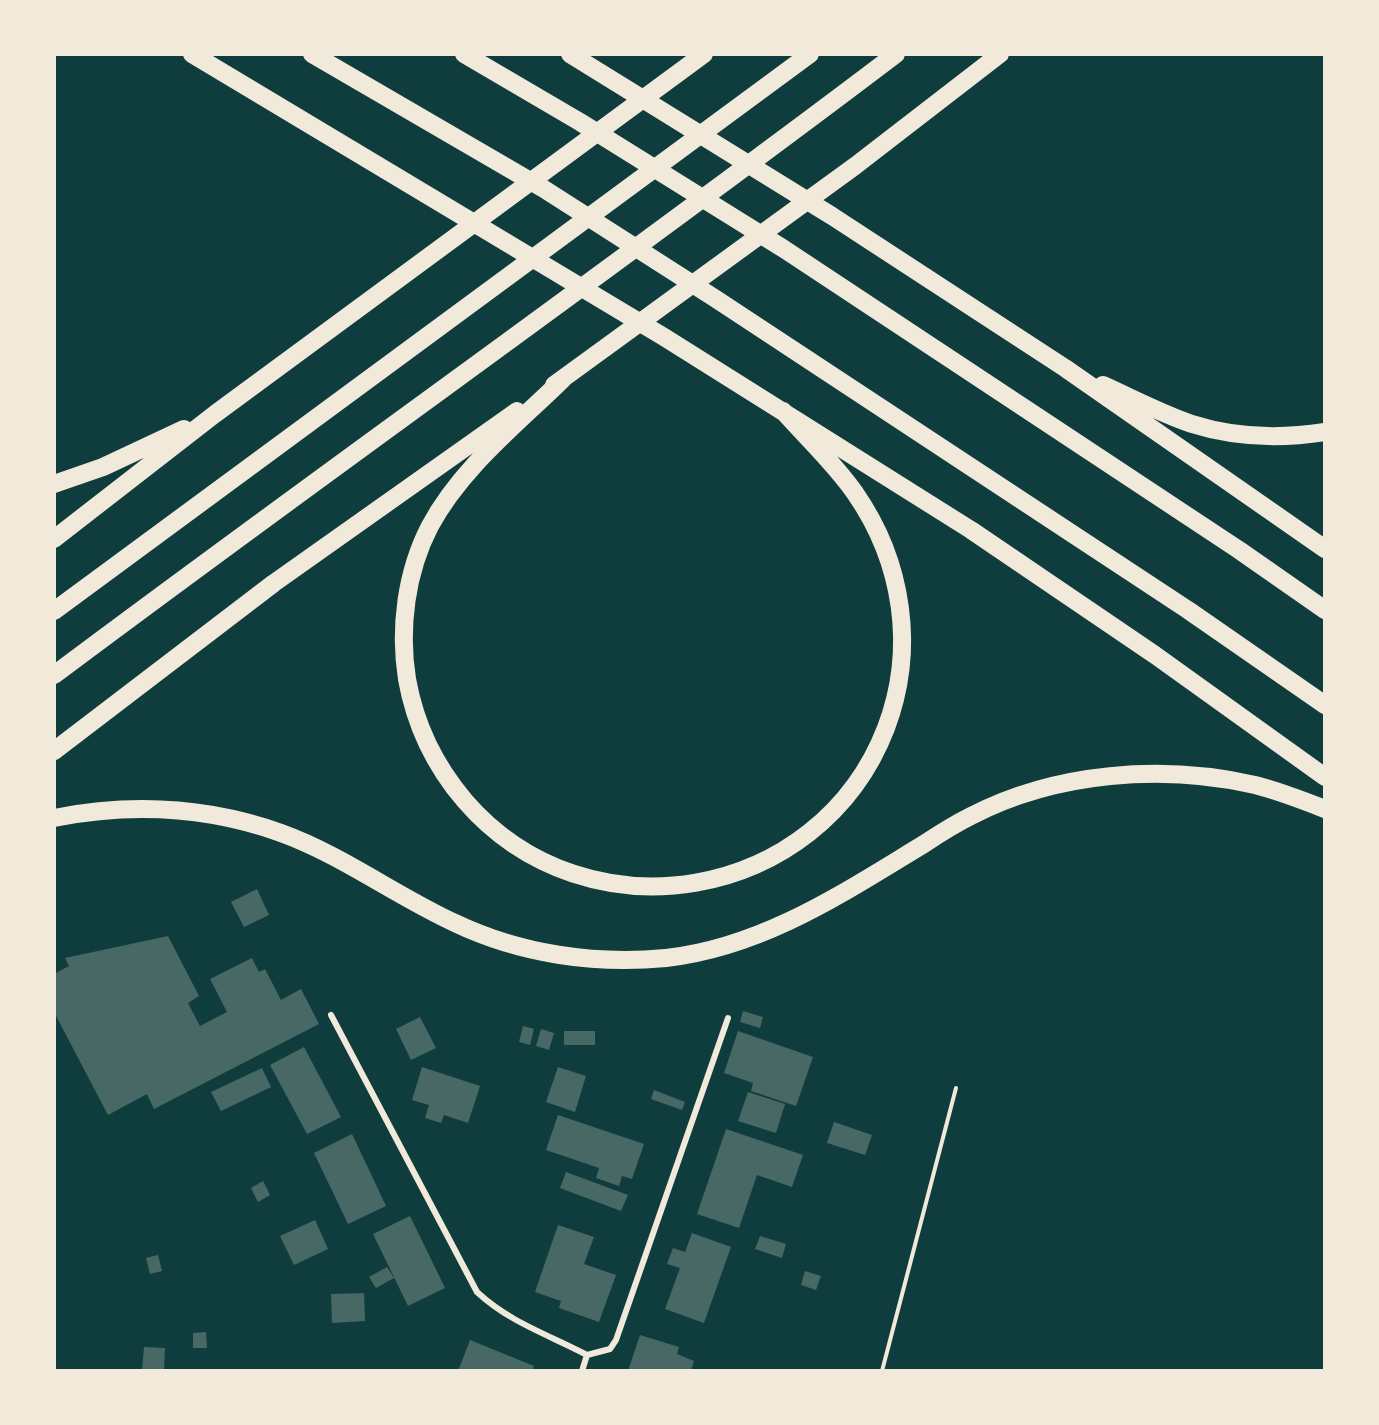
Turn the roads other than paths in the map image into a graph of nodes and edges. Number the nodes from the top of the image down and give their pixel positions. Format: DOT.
graph roads {
  1 [pos="183,54"];
  2 [pos="192,54"];
  3 [pos="312,54"];
  4 [pos="464,54"];
  5 [pos="570,54"];
  6 [pos="810,54"];
  7 [pos="896,54"];
  8 [pos="1000,54"];
  9 [pos="703,55"];
  10 [pos="243,83"];
  11 [pos="1065,368"];
  12 [pos="563,379"];
  13 [pos="783,411"];
  14 [pos="215,414"];
  15 [pos="1325,432"];
  16 [pos="54,484"];
  17 [pos="54,539"];
  18 [pos="1325,549"];
  19 [pos="1325,610"];
  20 [pos="54,611"];
  21 [pos="54,675"];
  22 [pos="1325,705"];
  23 [pos="54,751"];
  24 [pos="1325,777"];
  25 [pos="1325,809"];
  26 [pos="54,818"];
  27 [pos="331,1015"];
  28 [pos="728,1018"];
  29 [pos="587,1355"];
  30 [pos="582,1371"];
  1 -- 10 [label="highway"];
  2 -- 10 [label="highway"];
  3 -- 22 [label="highway"];
  4 -- 19 [label="highway"];
  5 -- 11 [label="highway"];
  6 -- 20 [label="highway"];
  7 -- 21 [label="highway"];
  8 -- 12 [label="highway"];
  9 -- 14 [label="highway"];
  10 -- 13 [label="highway"];
  11 -- 15 [label="highway"];
  11 -- 18 [label="highway"];
  12 -- 13 [label="highway"];
  12 -- 23 [label="highway"];
  13 -- 24 [label="highway"];
  14 -- 16 [label="highway"];
  14 -- 17 [label="highway"];
  25 -- 26 [label="highway"];
  27 -- 29 [label="street"];
  28 -- 29 [label="street"];
  29 -- 30 [label="street"];
}
